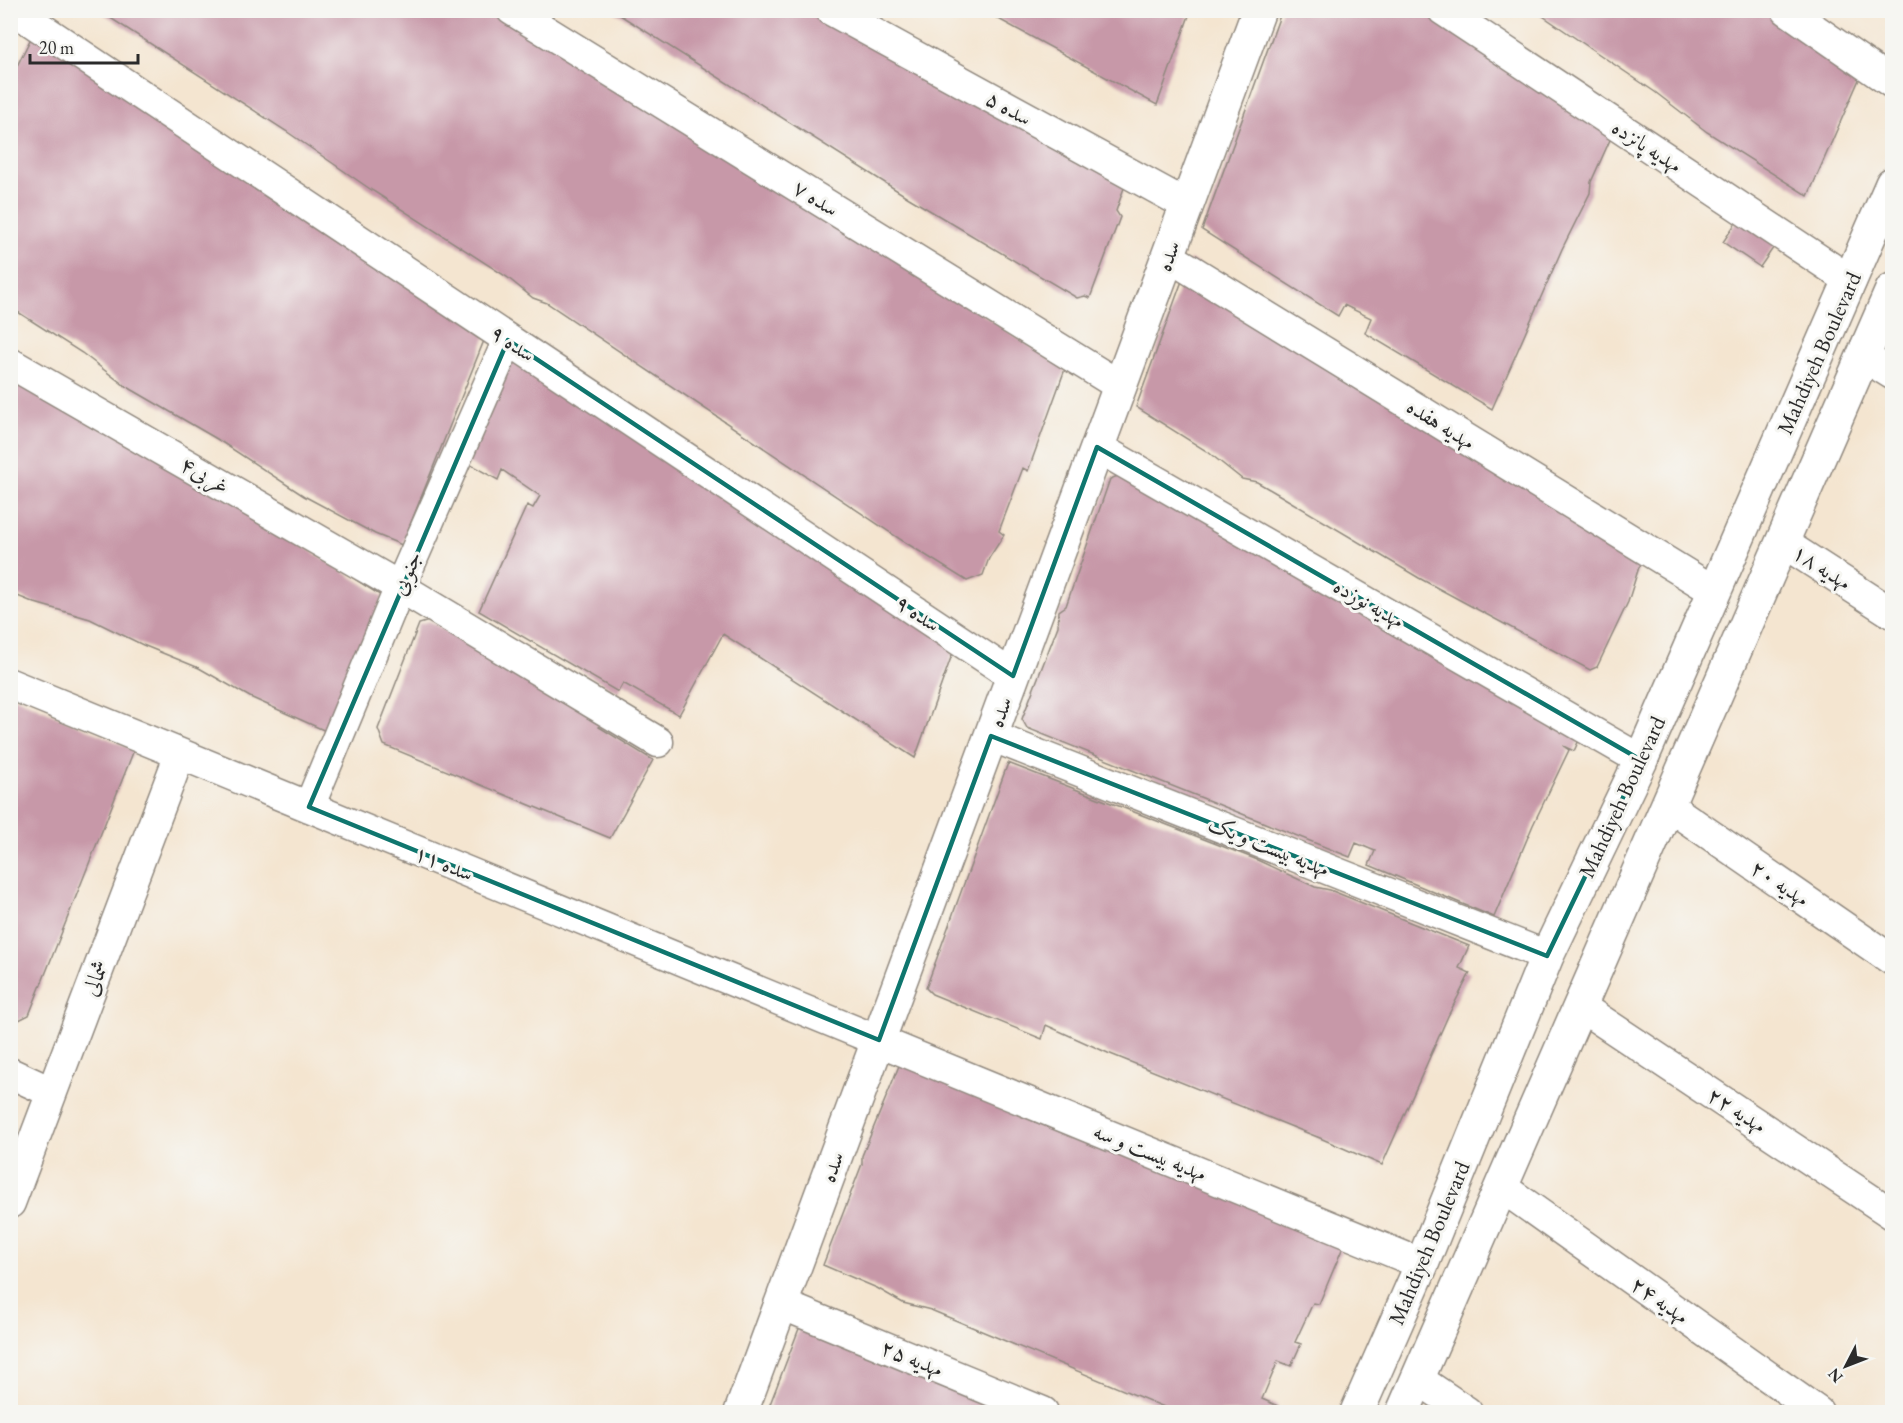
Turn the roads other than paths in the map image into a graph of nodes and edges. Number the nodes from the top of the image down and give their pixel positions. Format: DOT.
graph roads {
  1 [pos="14,10"];
  2 [pos="512,10"];
  3 [pos="831,10"];
  4 [pos="1259,10"];
  5 [pos="1443,10"];
  6 [pos="1787,10"];
  7 [pos="1893,83"];
  8 [pos="1893,184"];
  9 [pos="1187,205"];
  10 [pos="1168,256"];
  11 [pos="1851,280"];
  12 [pos="1893,290"];
  13 [pos="508,340"];
  14 [pos="1863,356"];
  15 [pos="10,363"];
  16 [pos="1893,374"];
  17 [pos="1120,386"];
  18 [pos="1097,447"];
  19 [pos="1782,542"];
  20 [pos="400,587"];
  21 [pos="1714,591"];
  22 [pos="1893,613"];
  23 [pos="1013,676"];
  24 [pos="10,684"];
  25 [pos="991,736"];
  26 [pos="658,742"];
  27 [pos="180,754"];
  28 [pos="1641,760"];
  29 [pos="1667,805"];
  30 [pos="309,807"];
  31 [pos="1547,956"];
  32 [pos="1893,960"];
  33 [pos="1581,1007"];
  34 [pos="879,1041"];
  35 [pos="10,1073"];
  36 [pos="51,1092"];
  37 [pos="1503,1188"];
  38 [pos="10,1203"];
  39 [pos="1893,1214"];
  40 [pos="1422,1264"];
  41 [pos="781,1305"];
  42 [pos="1418,1379"];
  43 [pos="741,1413"];
  44 [pos="1043,1413"];
  45 [pos="1357,1413"];
  46 [pos="1403,1413"];
  47 [pos="1467,1413"];
  48 [pos="1818,1413"];
  1 -- 13 [label="street, سده ۹"];
  2 -- 17 [label="street, سده ۷"];
  3 -- 9 [label="street, سده ۵"];
  4 -- 9 [label="main road, سده"];
  5 -- 11 [label="street, مهدیه پانزده"];
  6 -- 7 [label="street"];
  8 -- 11 [label="main road, Mahdiyeh Boulevard"];
  9 -- 10 [label="main road, سده"];
  10 -- 17 [label="main road, سده"];
  10 -- 21 [label="street, مهدیه هفده"];
  11 -- 21 [label="main road, Mahdiyeh Boulevard"];
  12 -- 14 [label="main road, Mahdiyeh Boulevard"];
  13 -- 20 [label="street, جنوبی"];
  13 -- 23 [label="street, سده ۹"];
  14 -- 16 [label="street"];
  14 -- 19 [label="main road, Mahdiyeh Boulevard"];
  15 -- 20 [label="street, غربی۴"];
  17 -- 18 [label="main road, سده"];
  18 -- 23 [label="main road, سده"];
  18 -- 28 [label="street, مهدیه نوزده"];
  19 -- 22 [label="street, مهدیه ۱۸"];
  19 -- 29 [label="main road, Mahdiyeh Boulevard"];
  20 -- 26 [label="street, غربی۴"];
  20 -- 30 [label="street, جنوبی"];
  21 -- 28 [label="main road, Mahdiyeh Boulevard"];
  23 -- 25 [label="main road, سده"];
  24 -- 27 [label="street, سده ۱۱"];
  25 -- 31 [label="street, مهدیه بیست و یک"];
  25 -- 34 [label="main road, سده"];
  27 -- 30 [label="street, سده ۱۱"];
  27 -- 36 [label="street, شمالی"];
  28 -- 31 [label="main road, Mahdiyeh Boulevard"];
  29 -- 32 [label="street, مهدیه ۲۰"];
  29 -- 33 [label="main road, Mahdiyeh Boulevard"];
  30 -- 34 [label="street, سده ۱۱"];
  31 -- 40 [label="main road, Mahdiyeh Boulevard"];
  33 -- 37 [label="main road, Mahdiyeh Boulevard"];
  33 -- 39 [label="street, مهدیه ۲۲"];
  34 -- 40 [label="street, مهدیه بیست و سه"];
  34 -- 41 [label="main road, سده"];
  35 -- 36 [label="street"];
  36 -- 38 [label="street, شمالی"];
  37 -- 42 [label="main road, Mahdiyeh Boulevard"];
  37 -- 48 [label="street, مهدیه ۲۴"];
  40 -- 45 [label="main road, Mahdiyeh Boulevard"];
  41 -- 43 [label="main road, سده"];
  41 -- 44 [label="street, مهدیه ۲۵"];
  42 -- 46 [label="main road, Mahdiyeh Boulevard"];
  42 -- 47 [label="street"];
}
